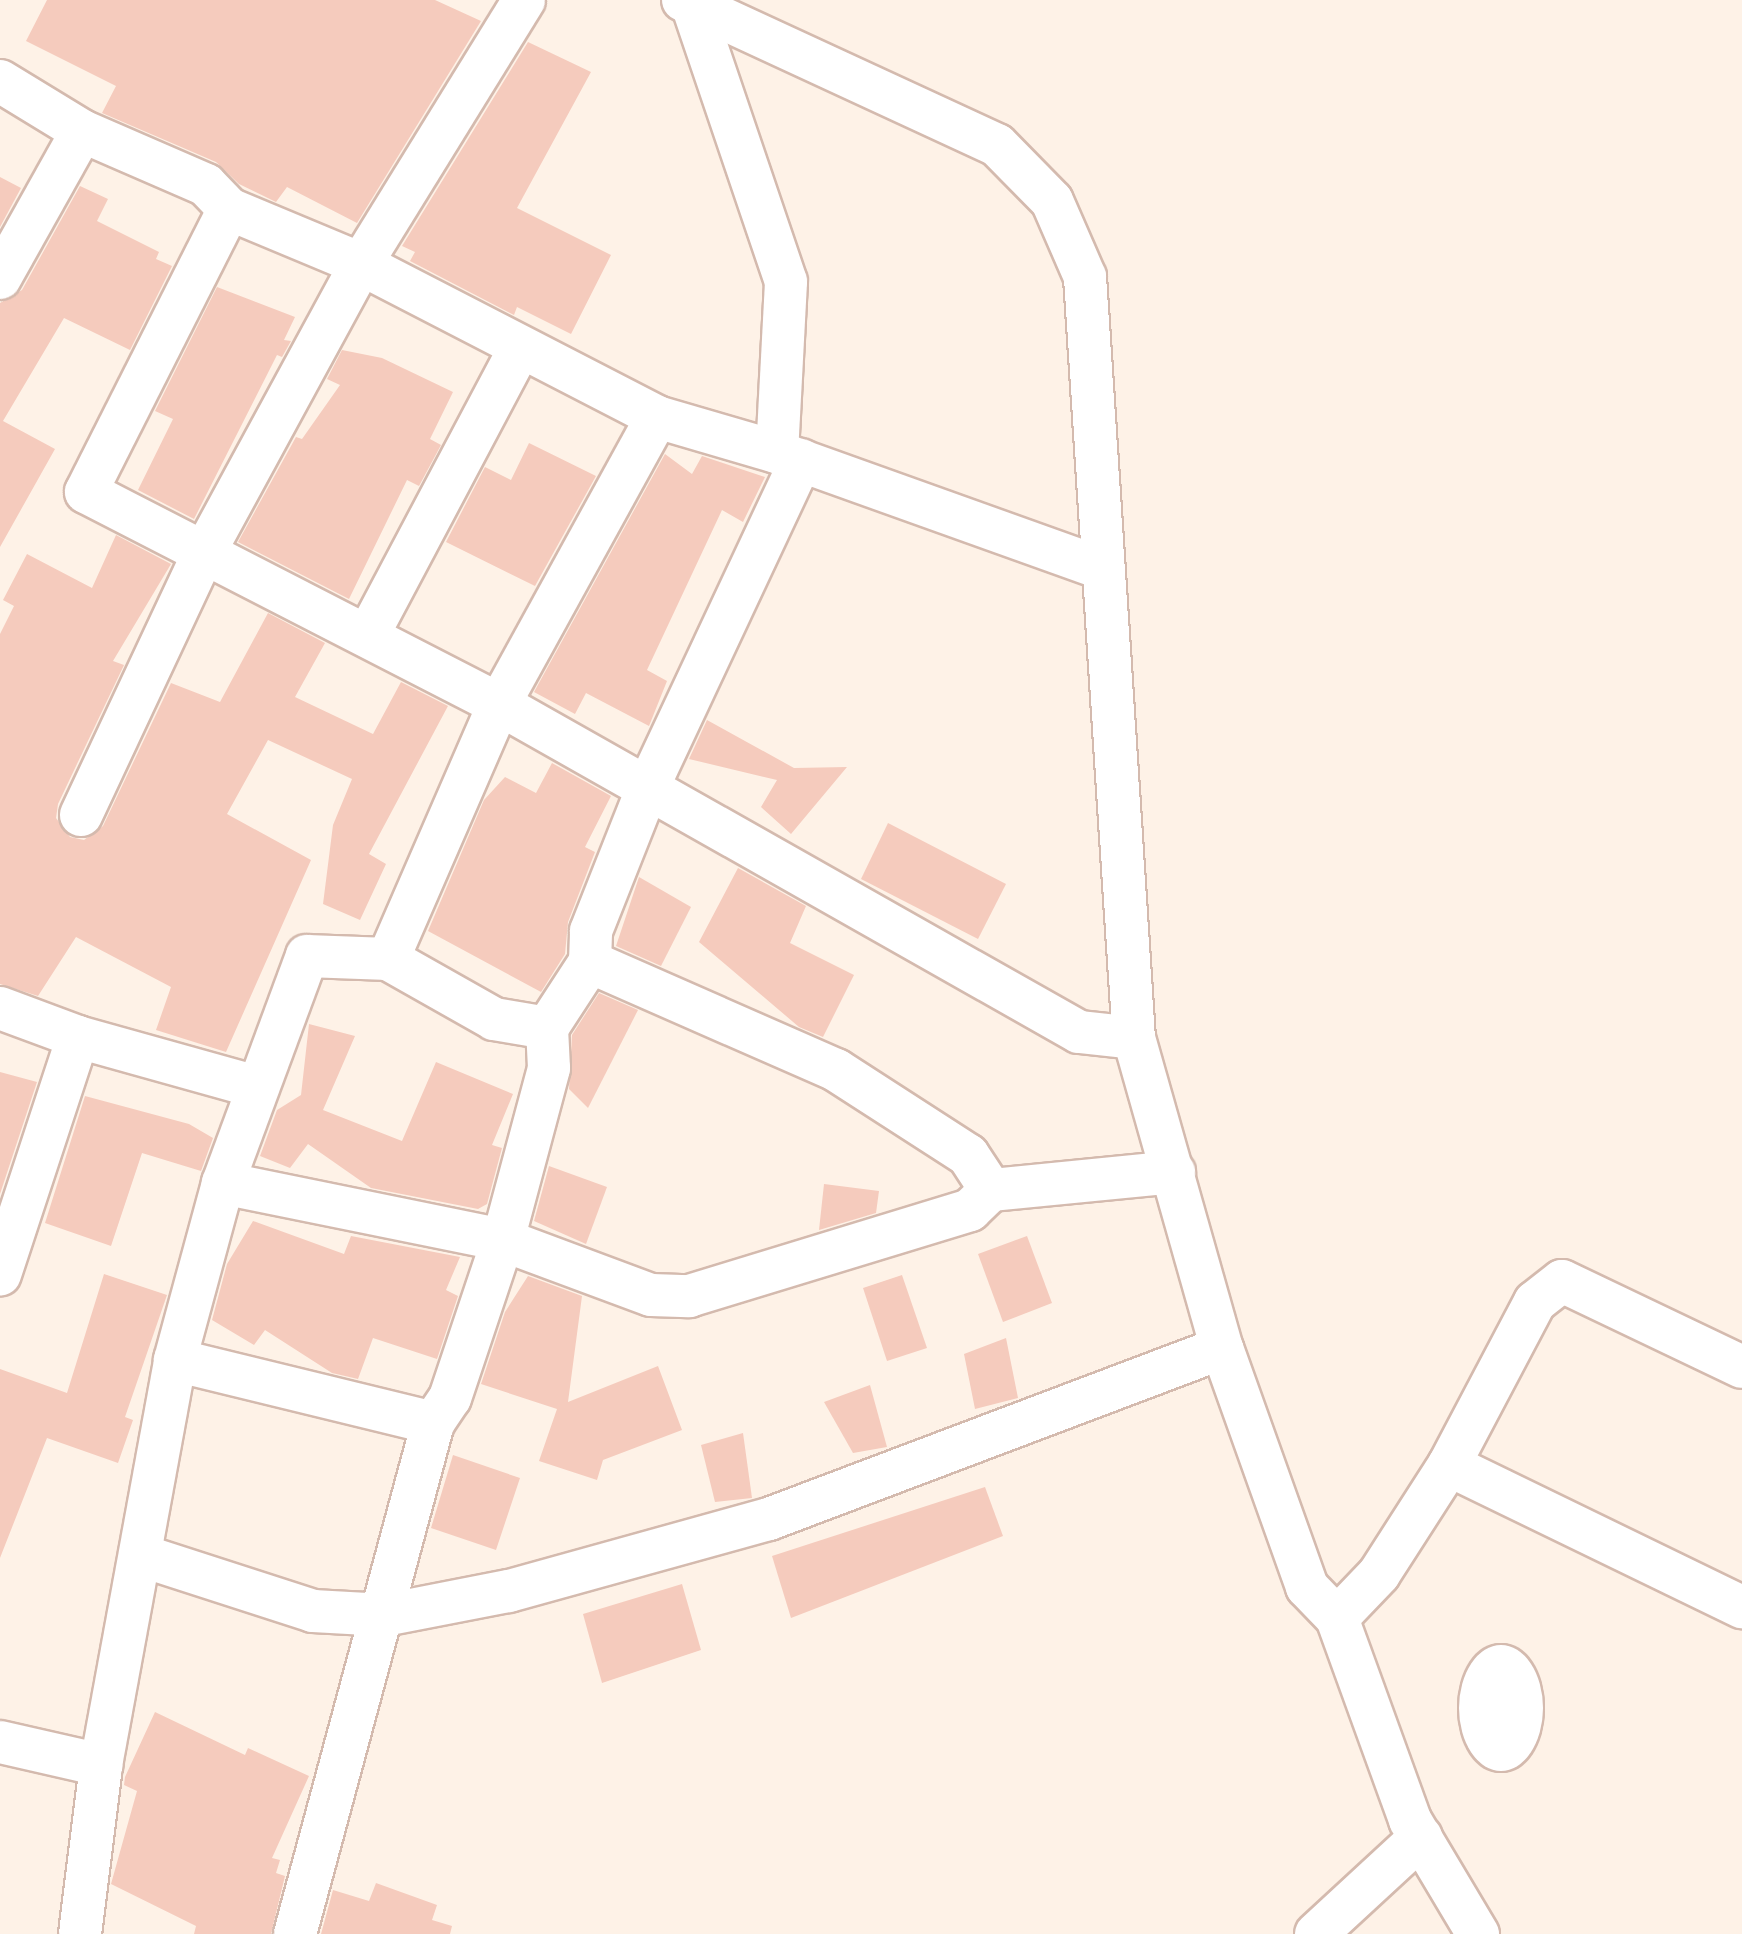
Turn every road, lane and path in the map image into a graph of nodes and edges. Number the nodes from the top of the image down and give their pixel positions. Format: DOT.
graph roads {
  1 [pos="524,0"];
  2 [pos="687,2"];
  3 [pos="0,81"];
  4 [pos="82,131"];
  5 [pos="229,209"];
  6 [pos="361,264"];
  7 [pos="0,278"];
  8 [pos="520,348"];
  9 [pos="657,417"];
  10 [pos="789,456"];
  11 [pos="204,555"];
  12 [pos="1104,569"];
  13 [pos="368,634"];
  14 [pos="499,704"];
  15 [pos="648,787"];
  16 [pos="81,815"];
  17 [pos="388,959"];
  18 [pos="590,962"];
  19 [pos="0,1008"];
  20 [pos="547,1028"];
  21 [pos="78,1037"];
  22 [pos="1134,1038"];
  23 [pos="254,1086"];
  24 [pos="1174,1172"];
  25 [pos="222,1183"];
  26 [pos="991,1190"];
  27 [pos="503,1240"];
  28 [pos="0,1274"];
  29 [pos="1222,1348"];
  30 [pos="175,1360"];
  31 [pos="1742,1368"];
  32 [pos="432,1423"];
  33 [pos="1449,1464"];
  34 [pos="143,1556"];
  35 [pos="1742,1608"];
  36 [pos="385,1615"];
  37 [pos="1337,1618"];
  38 [pos="0,1742"];
  39 [pos="101,1765"];
  40 [pos="1421,1838"];
  41 [pos="80,1934"];
  42 [pos="295,1934"];
  43 [pos="1316,1934"];
  44 [pos="1478,1934"];
  1 -- 6 [label="street"];
  2 -- 10 [label="street"];
  2 -- 12 [label="street"];
  3 -- 4 [label="street"];
  4 -- 5 [label="street"];
  4 -- 7 [label="street"];
  5 -- 6 [label="street"];
  5 -- 11 [label="street"];
  6 -- 8 [label="street"];
  6 -- 11 [label="street"];
  8 -- 9 [label="street"];
  8 -- 13 [label="street"];
  9 -- 10 [label="street"];
  9 -- 14 [label="street"];
  10 -- 12 [label="street"];
  10 -- 15 [label="street"];
  11 -- 13 [label="street"];
  11 -- 16 [label="street"];
  12 -- 22 [label="street"];
  13 -- 14 [label="street"];
  14 -- 15 [label="street"];
  14 -- 17 [label="street"];
  15 -- 18 [label="street"];
  15 -- 22 [label="street"];
  17 -- 20 [label="street"];
  17 -- 23 [label="street"];
  18 -- 20 [label="street"];
  18 -- 26 [label="street"];
  19 -- 21 [label="street"];
  20 -- 27 [label="street"];
  21 -- 23 [label="street"];
  21 -- 28 [label="street"];
  22 -- 24 [label="street"];
  23 -- 25 [label="street"];
  24 -- 26 [label="street"];
  24 -- 29 [label="street"];
  25 -- 27 [label="street"];
  25 -- 30 [label="street"];
  26 -- 27 [label="street"];
  27 -- 32 [label="street"];
  29 -- 36 [label="street"];
  29 -- 37 [label="street"];
  30 -- 32 [label="street"];
  30 -- 34 [label="street"];
  31 -- 33 [label="street"];
  32 -- 36 [label="street"];
  33 -- 35 [label="street"];
  33 -- 37 [label="street"];
  34 -- 36 [label="street"];
  34 -- 39 [label="street"];
  36 -- 42 [label="street"];
  37 -- 40 [label="street"];
  38 -- 39 [label="street"];
  39 -- 41 [label="street"];
  40 -- 43 [label="street"];
  40 -- 44 [label="street"];
}
